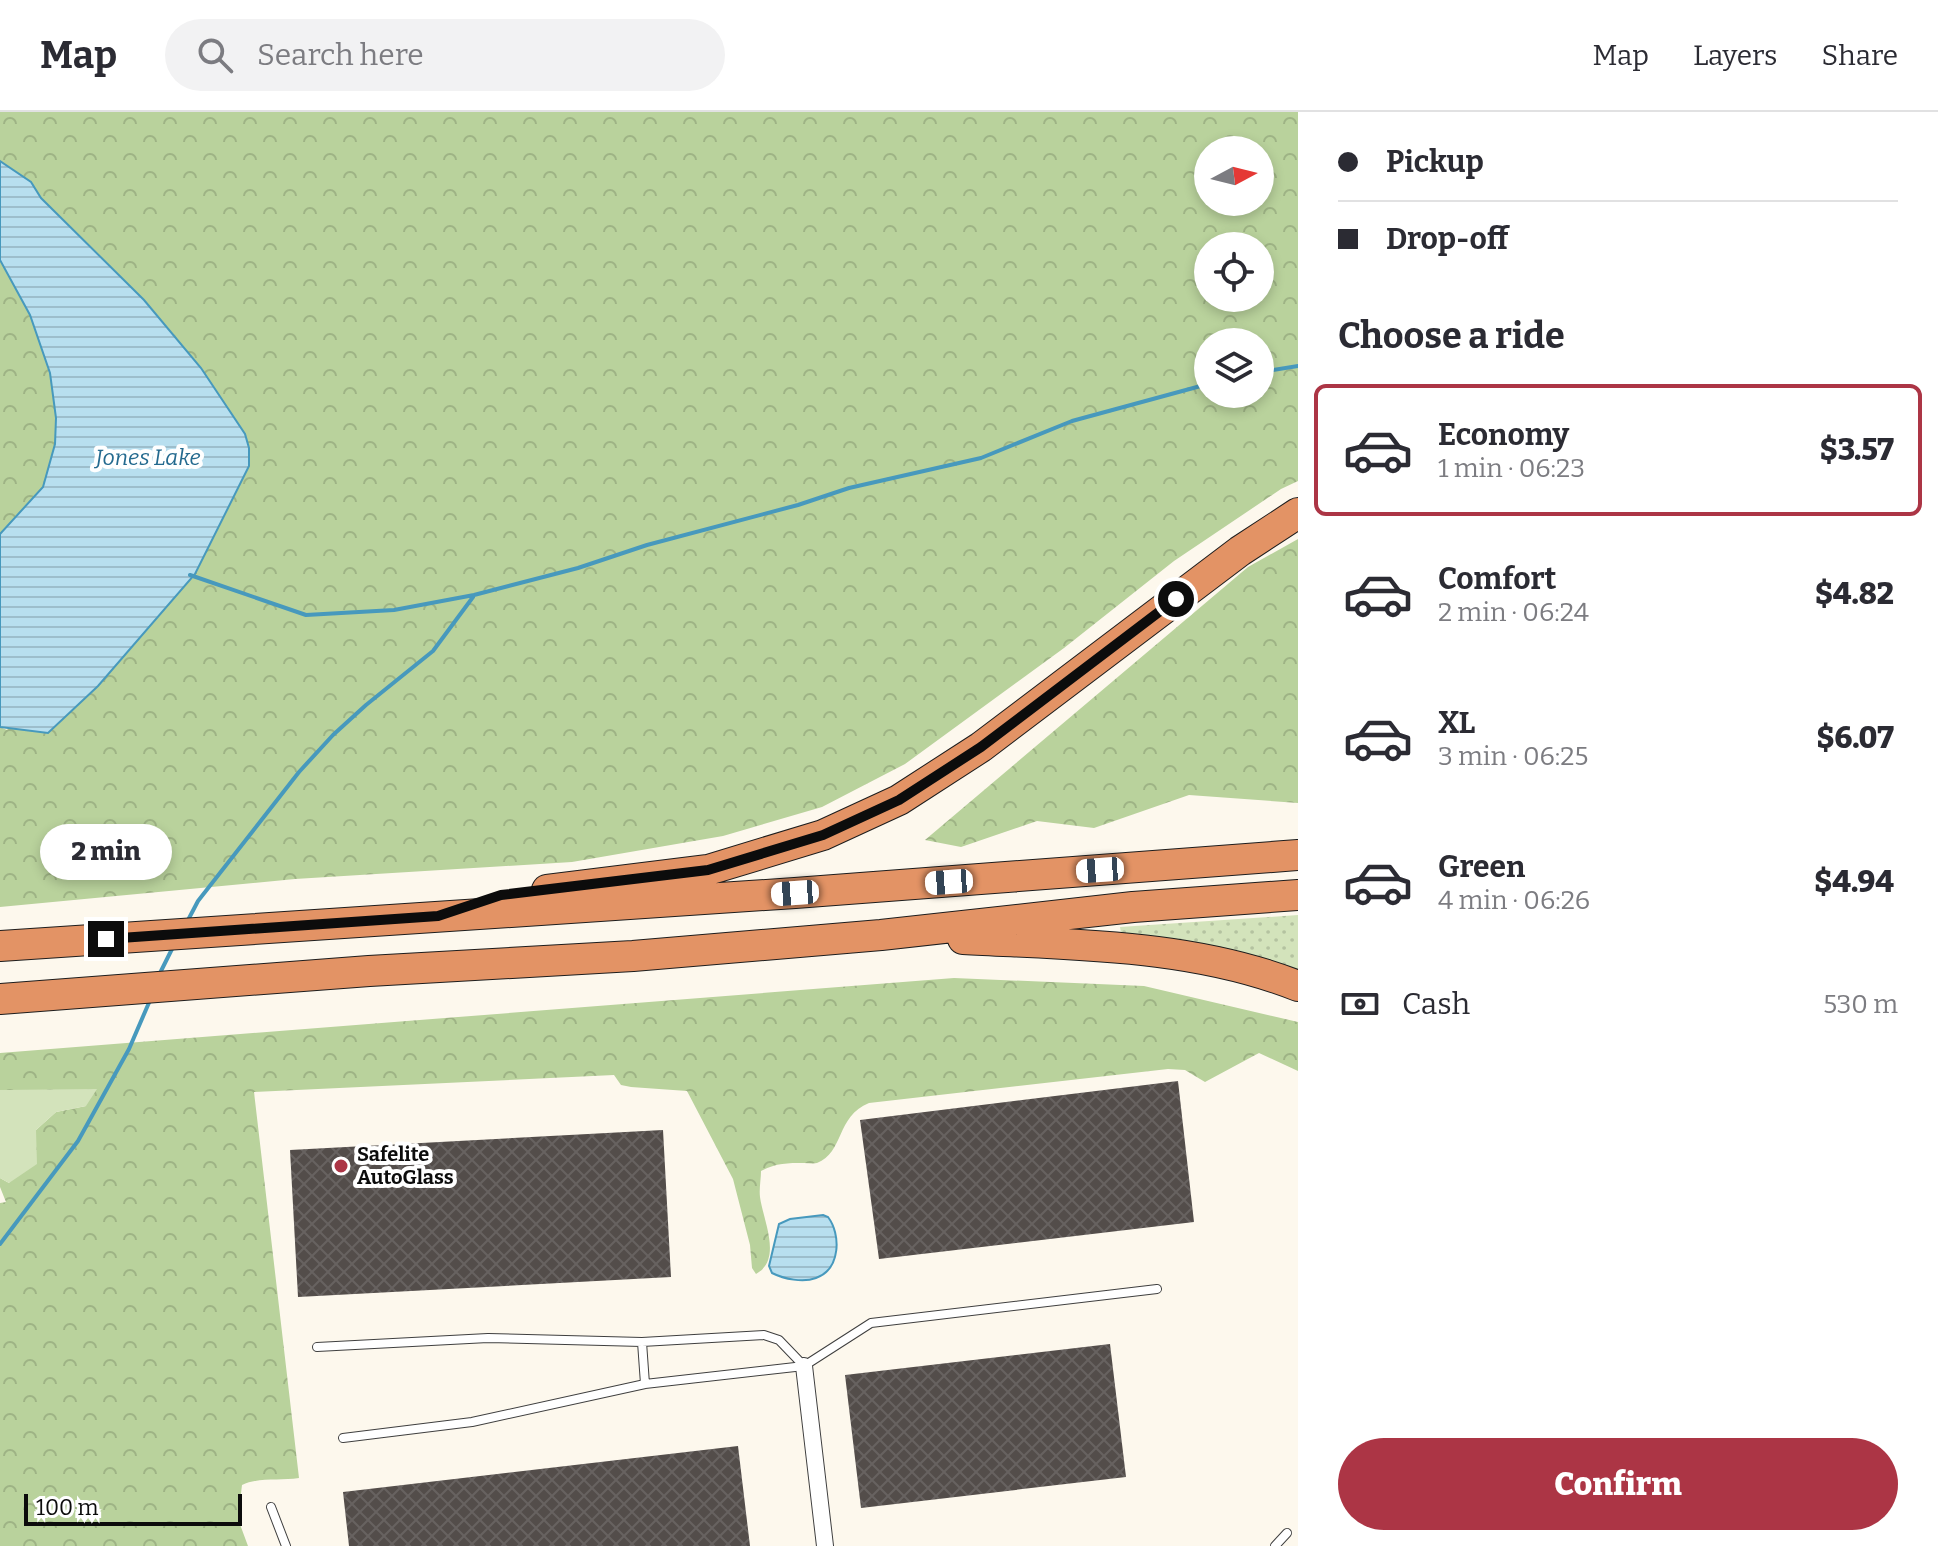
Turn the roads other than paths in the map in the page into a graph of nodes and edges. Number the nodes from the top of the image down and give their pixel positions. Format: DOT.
graph roads {
  1 [pos="1298,513"];
  2 [pos="1298,855"];
  3 [pos="1298,895"];
  4 [pos="438,916"];
  5 [pos="881,935"];
  6 [pos="0,946"];
  7 [pos="1298,986"];
  8 [pos="0,999"];
  9 [pos="1157,1289"];
  10 [pos="642,1342"];
  11 [pos="317,1347"];
  12 [pos="804,1366"];
  13 [pos="645,1384"];
  14 [pos="343,1438"];
  15 [pos="271,1507"];
  16 [pos="1287,1533"];
  17 [pos="286,1546"];
  18 [pos="825,1546"];
  19 [pos="1275,1546"];
  1 -- 4 [label="highway"];
  2 -- 4 [label="highway"];
  3 -- 5 [label="highway"];
  4 -- 6 [label="highway"];
  5 -- 7 [label="highway"];
  5 -- 8 [label="highway"];
  9 -- 12 [label="lane"];
  10 -- 11 [label="lane"];
  10 -- 12 [label="lane"];
  10 -- 13 [label="lane"];
  12 -- 13 [label="lane"];
  12 -- 18 [label="street"];
  13 -- 14 [label="lane"];
  15 -- 17 [label="lane"];
  16 -- 19 [label="lane"];
}
